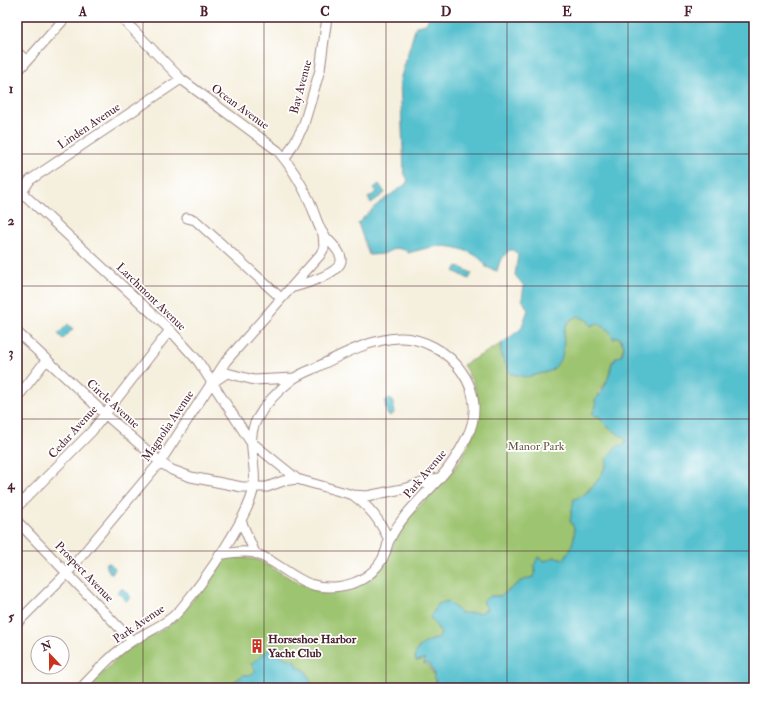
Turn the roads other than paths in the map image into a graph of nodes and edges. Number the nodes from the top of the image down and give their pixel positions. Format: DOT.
graph roads {
  1 [pos="66,17"];
  2 [pos="121,17"];
  3 [pos="327,17"];
  4 [pos="17,52"];
  5 [pos="26,60"];
  6 [pos="17,72"];
  7 [pos="181,79"];
  8 [pos="285,159"];
  9 [pos="18,194"];
  10 [pos="187,218"];
  11 [pos="323,233"];
  12 [pos="290,289"];
  13 [pos="281,298"];
  14 [pos="170,330"];
  15 [pos="17,332"];
  16 [pos="47,359"];
  17 [pos="294,378"];
  18 [pos="212,382"];
  19 [pos="17,398"];
  20 [pos="106,415"];
  21 [pos="250,441"];
  22 [pos="160,462"];
  23 [pos="441,476"];
  24 [pos="297,479"];
  25 [pos="254,487"];
  26 [pos="353,495"];
  27 [pos="17,507"];
  28 [pos="17,521"];
  29 [pos="241,521"];
  30 [pos="389,540"];
  31 [pos="255,553"];
  32 [pos="219,555"];
  33 [pos="68,572"];
  34 [pos="17,623"];
  35 [pos="132,641"];
  36 [pos="81,688"];
  1 -- 5 [label="street"];
  2 -- 7 [label="street, Ocean Avenue"];
  3 -- 8 [label="street, Bay Avenue"];
  4 -- 5 [label="street"];
  5 -- 6 [label="street"];
  7 -- 8 [label="street, Ocean Avenue"];
  7 -- 9 [label="street, Linden Avenue"];
  8 -- 11 [label="street, Ocean Avenue"];
  9 -- 14 [label="street, Larchmont Avenue"];
  10 -- 13 [label="street"];
  11 -- 12 [label="street, Magnolia Avenue"];
  11 -- 12 [label="street"];
  12 -- 13 [label="street, Magnolia Avenue"];
  13 -- 18 [label="street, Magnolia Avenue"];
  14 -- 18 [label="street, Larchmont Avenue"];
  14 -- 20 [label="street, Cedar Avenue"];
  15 -- 16 [label="street, Circle Avenue"];
  16 -- 19 [label="street"];
  16 -- 20 [label="street, Circle Avenue"];
  17 -- 18 [label="street, Park Avenue"];
  17 -- 21 [label="street, Park Avenue"];
  17 -- 23 [label="street, Park Avenue"];
  18 -- 21 [label="street, Larchmont Avenue"];
  18 -- 22 [label="street, Magnolia Avenue"];
  20 -- 22 [label="street, Circle Avenue"];
  20 -- 27 [label="street, Cedar Avenue"];
  21 -- 24 [label="street, Circle Avenue"];
  21 -- 25 [label="street, Park Avenue"];
  22 -- 25 [label="street, Circle Avenue"];
  22 -- 33 [label="street, Magnolia Avenue"];
  23 -- 26 [label="street, Circle Avenue"];
  23 -- 30 [label="street, Park Avenue"];
  24 -- 25 [label="street, Circle Avenue"];
  24 -- 26 [label="street, Circle Avenue"];
  25 -- 29 [label="street, Park Avenue"];
  26 -- 30 [label="street, Circle Avenue"];
  28 -- 33 [label="street, Prospect Avenue"];
  29 -- 31 [label="street"];
  29 -- 32 [label="street, Park Avenue"];
  30 -- 31 [label="street, Park Avenue"];
  31 -- 32 [label="street, Park Avenue"];
  32 -- 35 [label="street, Park Avenue"];
  33 -- 34 [label="street, Magnolia Avenue"];
  33 -- 35 [label="street, Prospect Avenue"];
  35 -- 36 [label="street, Park Avenue"];
}
